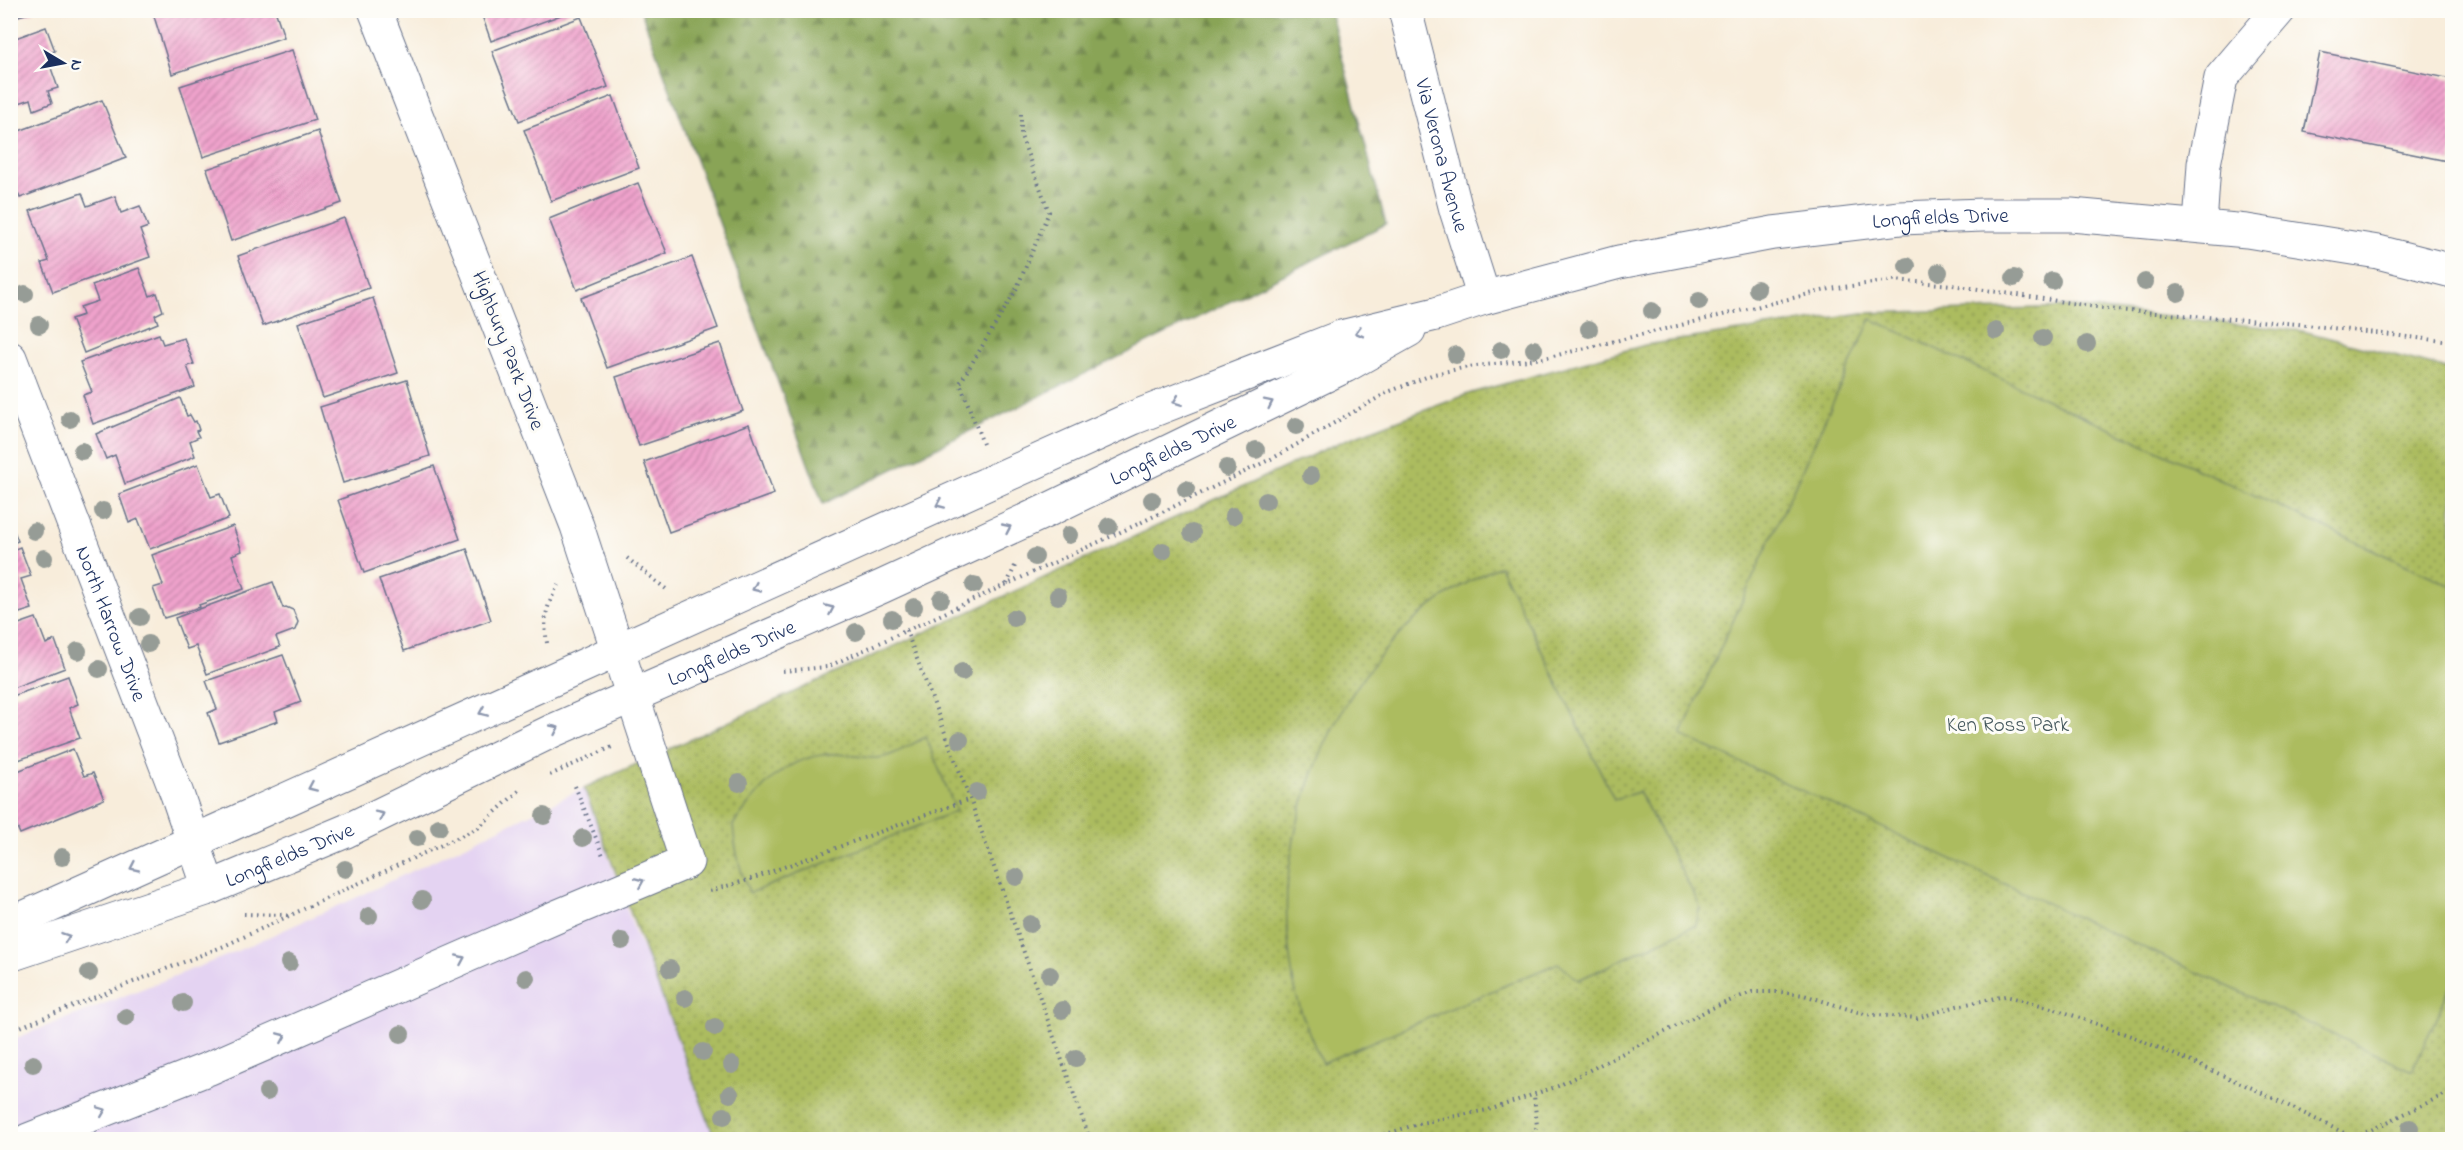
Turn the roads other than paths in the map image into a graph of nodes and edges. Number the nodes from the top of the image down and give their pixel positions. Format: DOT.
graph roads {
  1 [pos="375,10"];
  2 [pos="1406,10"];
  3 [pos="2278,10"];
  4 [pos="2200,226"];
  5 [pos="2452,271"];
  6 [pos="1484,298"];
  7 [pos="1436,314"];
  8 [pos="10,358"];
  9 [pos="618,651"];
  10 [pos="633,694"];
  11 [pos="194,840"];
  12 [pos="209,888"];
  13 [pos="10,924"];
  14 [pos="10,956"];
  15 [pos="28,1140"];
  1 -- 9 [label="street, Highbury Park Drive"];
  2 -- 6 [label="street, Via Verona Avenue"];
  3 -- 4 [label="street"];
  4 -- 5 [label="street, Longfields Drive"];
  4 -- 6 [label="street, Longfields Drive"];
  6 -- 7 [label="street, Longfields Drive"];
  7 -- 9 [label="street, Longfields Drive, one-way"];
  10 -- 7 [label="street, Longfields Drive, one-way"];
  8 -- 11 [label="street, North Harrow Drive"];
  9 -- 10 [label="street, Highbury Park Drive"];
  9 -- 11 [label="street, Longfields Drive, one-way"];
  12 -- 10 [label="street, Longfields Drive, one-way"];
  15 -- 10 [label="street, Highbury Park Drive, one-way"];
  11 -- 12 [label="street, North Harrow Drive"];
  11 -- 13 [label="street, Longfields Drive, one-way"];
  14 -- 12 [label="street, Longfields Drive, one-way"];
}
